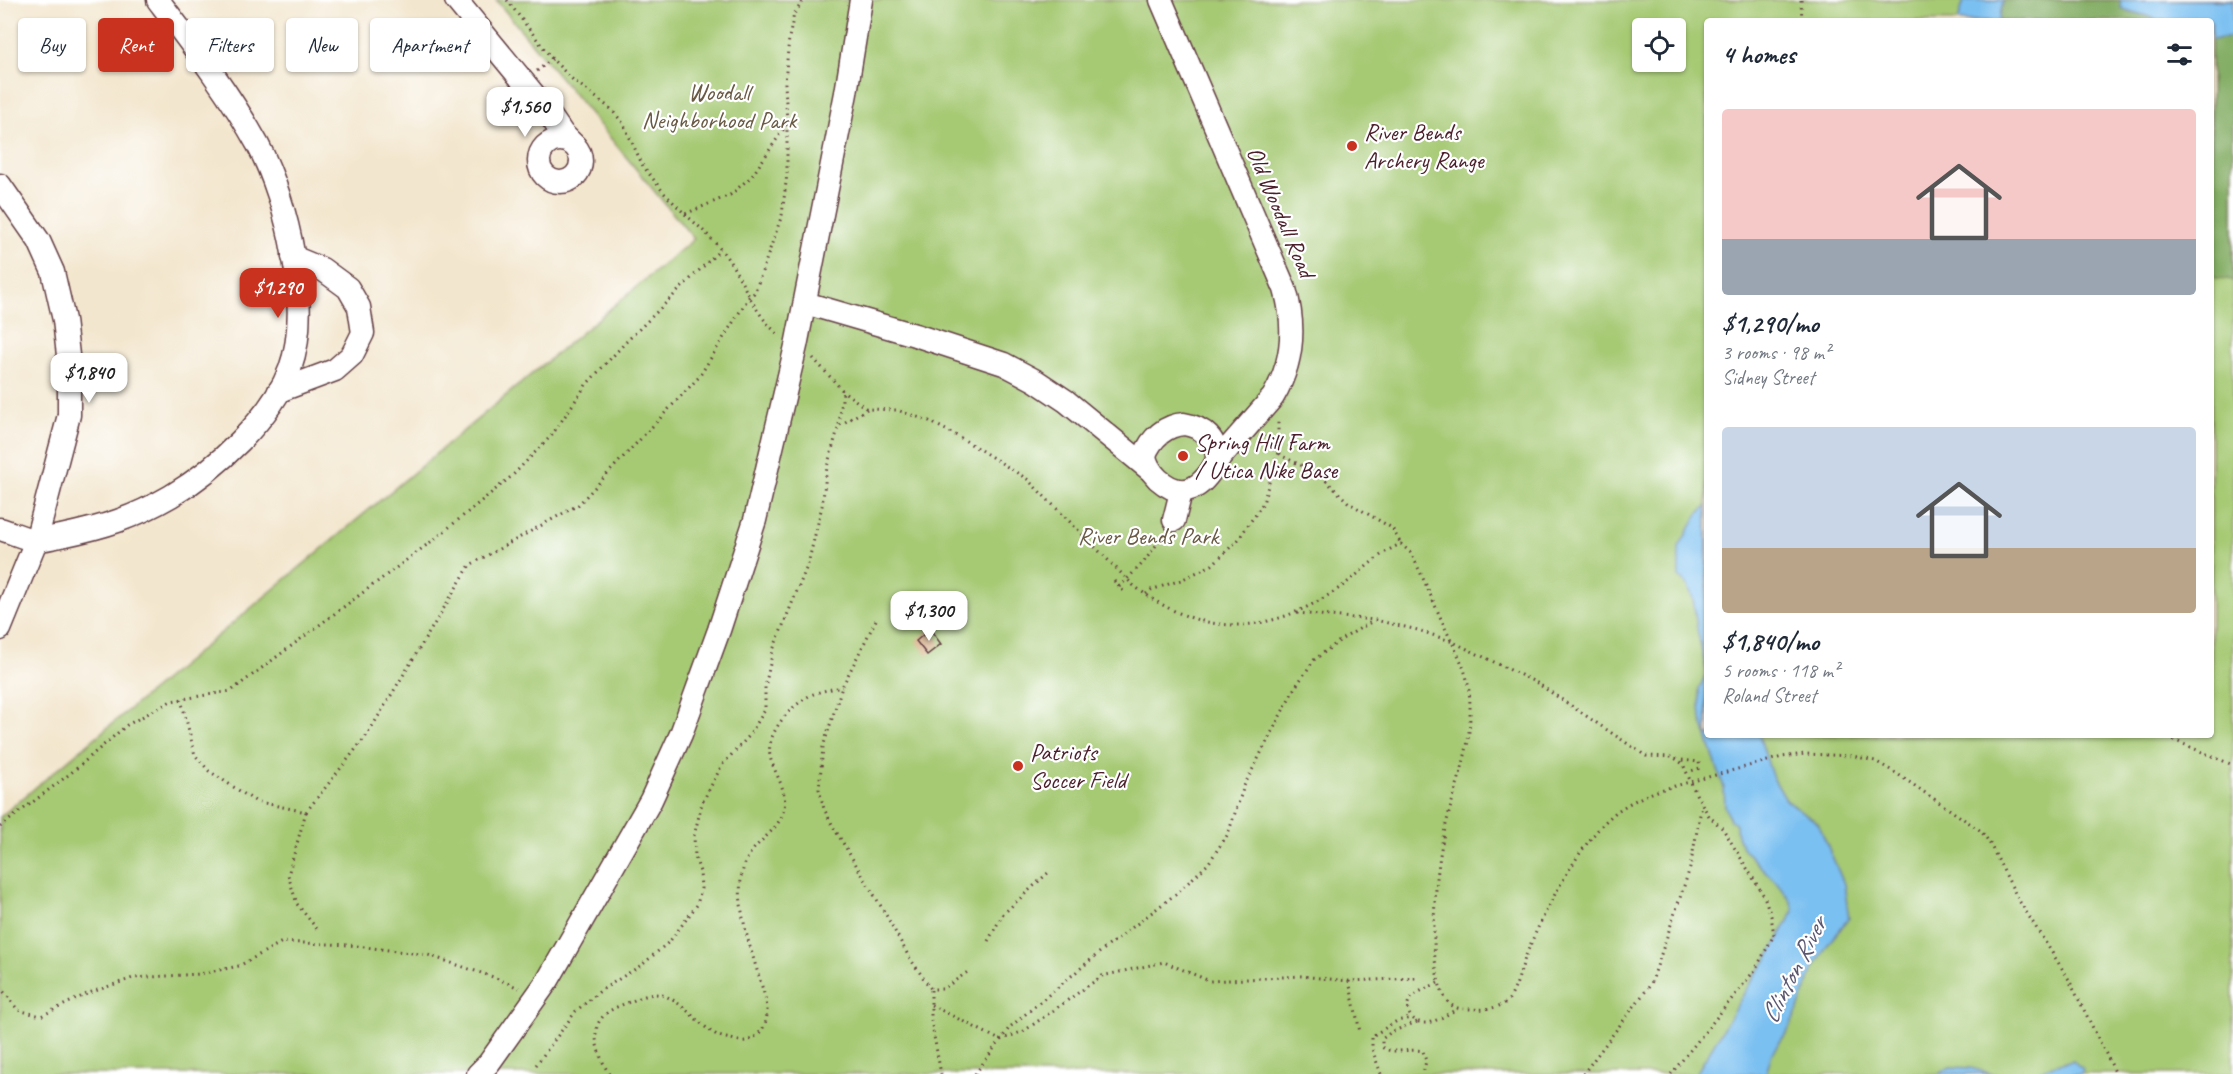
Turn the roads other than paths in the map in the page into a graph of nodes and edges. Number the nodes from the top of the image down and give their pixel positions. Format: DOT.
graph roads {
  1 [pos="158,0"];
  2 [pos="456,0"];
  3 [pos="861,0"];
  4 [pos="1161,0"];
  5 [pos="552,120"];
  6 [pos="575,146"];
  7 [pos="541,152"];
  8 [pos="0,185"];
  9 [pos="293,257"];
  10 [pos="805,303"];
  11 [pos="279,391"];
  12 [pos="1244,432"];
  13 [pos="1210,437"];
  14 [pos="1139,449"];
  15 [pos="1217,461"];
  16 [pos="1181,492"];
  17 [pos="1174,519"];
  18 [pos="0,529"];
  19 [pos="36,541"];
  20 [pos="0,629"];
  21 [pos="478,1074"];
  1 -- 9 [label="street"];
  2 -- 5 [label="street"];
  3 -- 10 [label="street"];
  4 -- 12 [label="street, Old Woodall Road"];
  5 -- 6 [label="street"];
  5 -- 7 [label="street"];
  6 -- 7 [label="street"];
  6 -- 7 [label="street"];
  8 -- 19 [label="street"];
  9 -- 11 [label="street"];
  9 -- 11 [label="street"];
  10 -- 14 [label="street"];
  10 -- 21 [label="street"];
  11 -- 19 [label="street"];
  12 -- 13 [label="street"];
  12 -- 15 [label="street, Old Woodall Road"];
  13 -- 14 [label="street"];
  13 -- 15 [label="street"];
  14 -- 16 [label="street"];
  15 -- 16 [label="street, Old Woodall Road"];
  16 -- 17 [label="street"];
  18 -- 19 [label="street"];
  19 -- 20 [label="street"];
}
